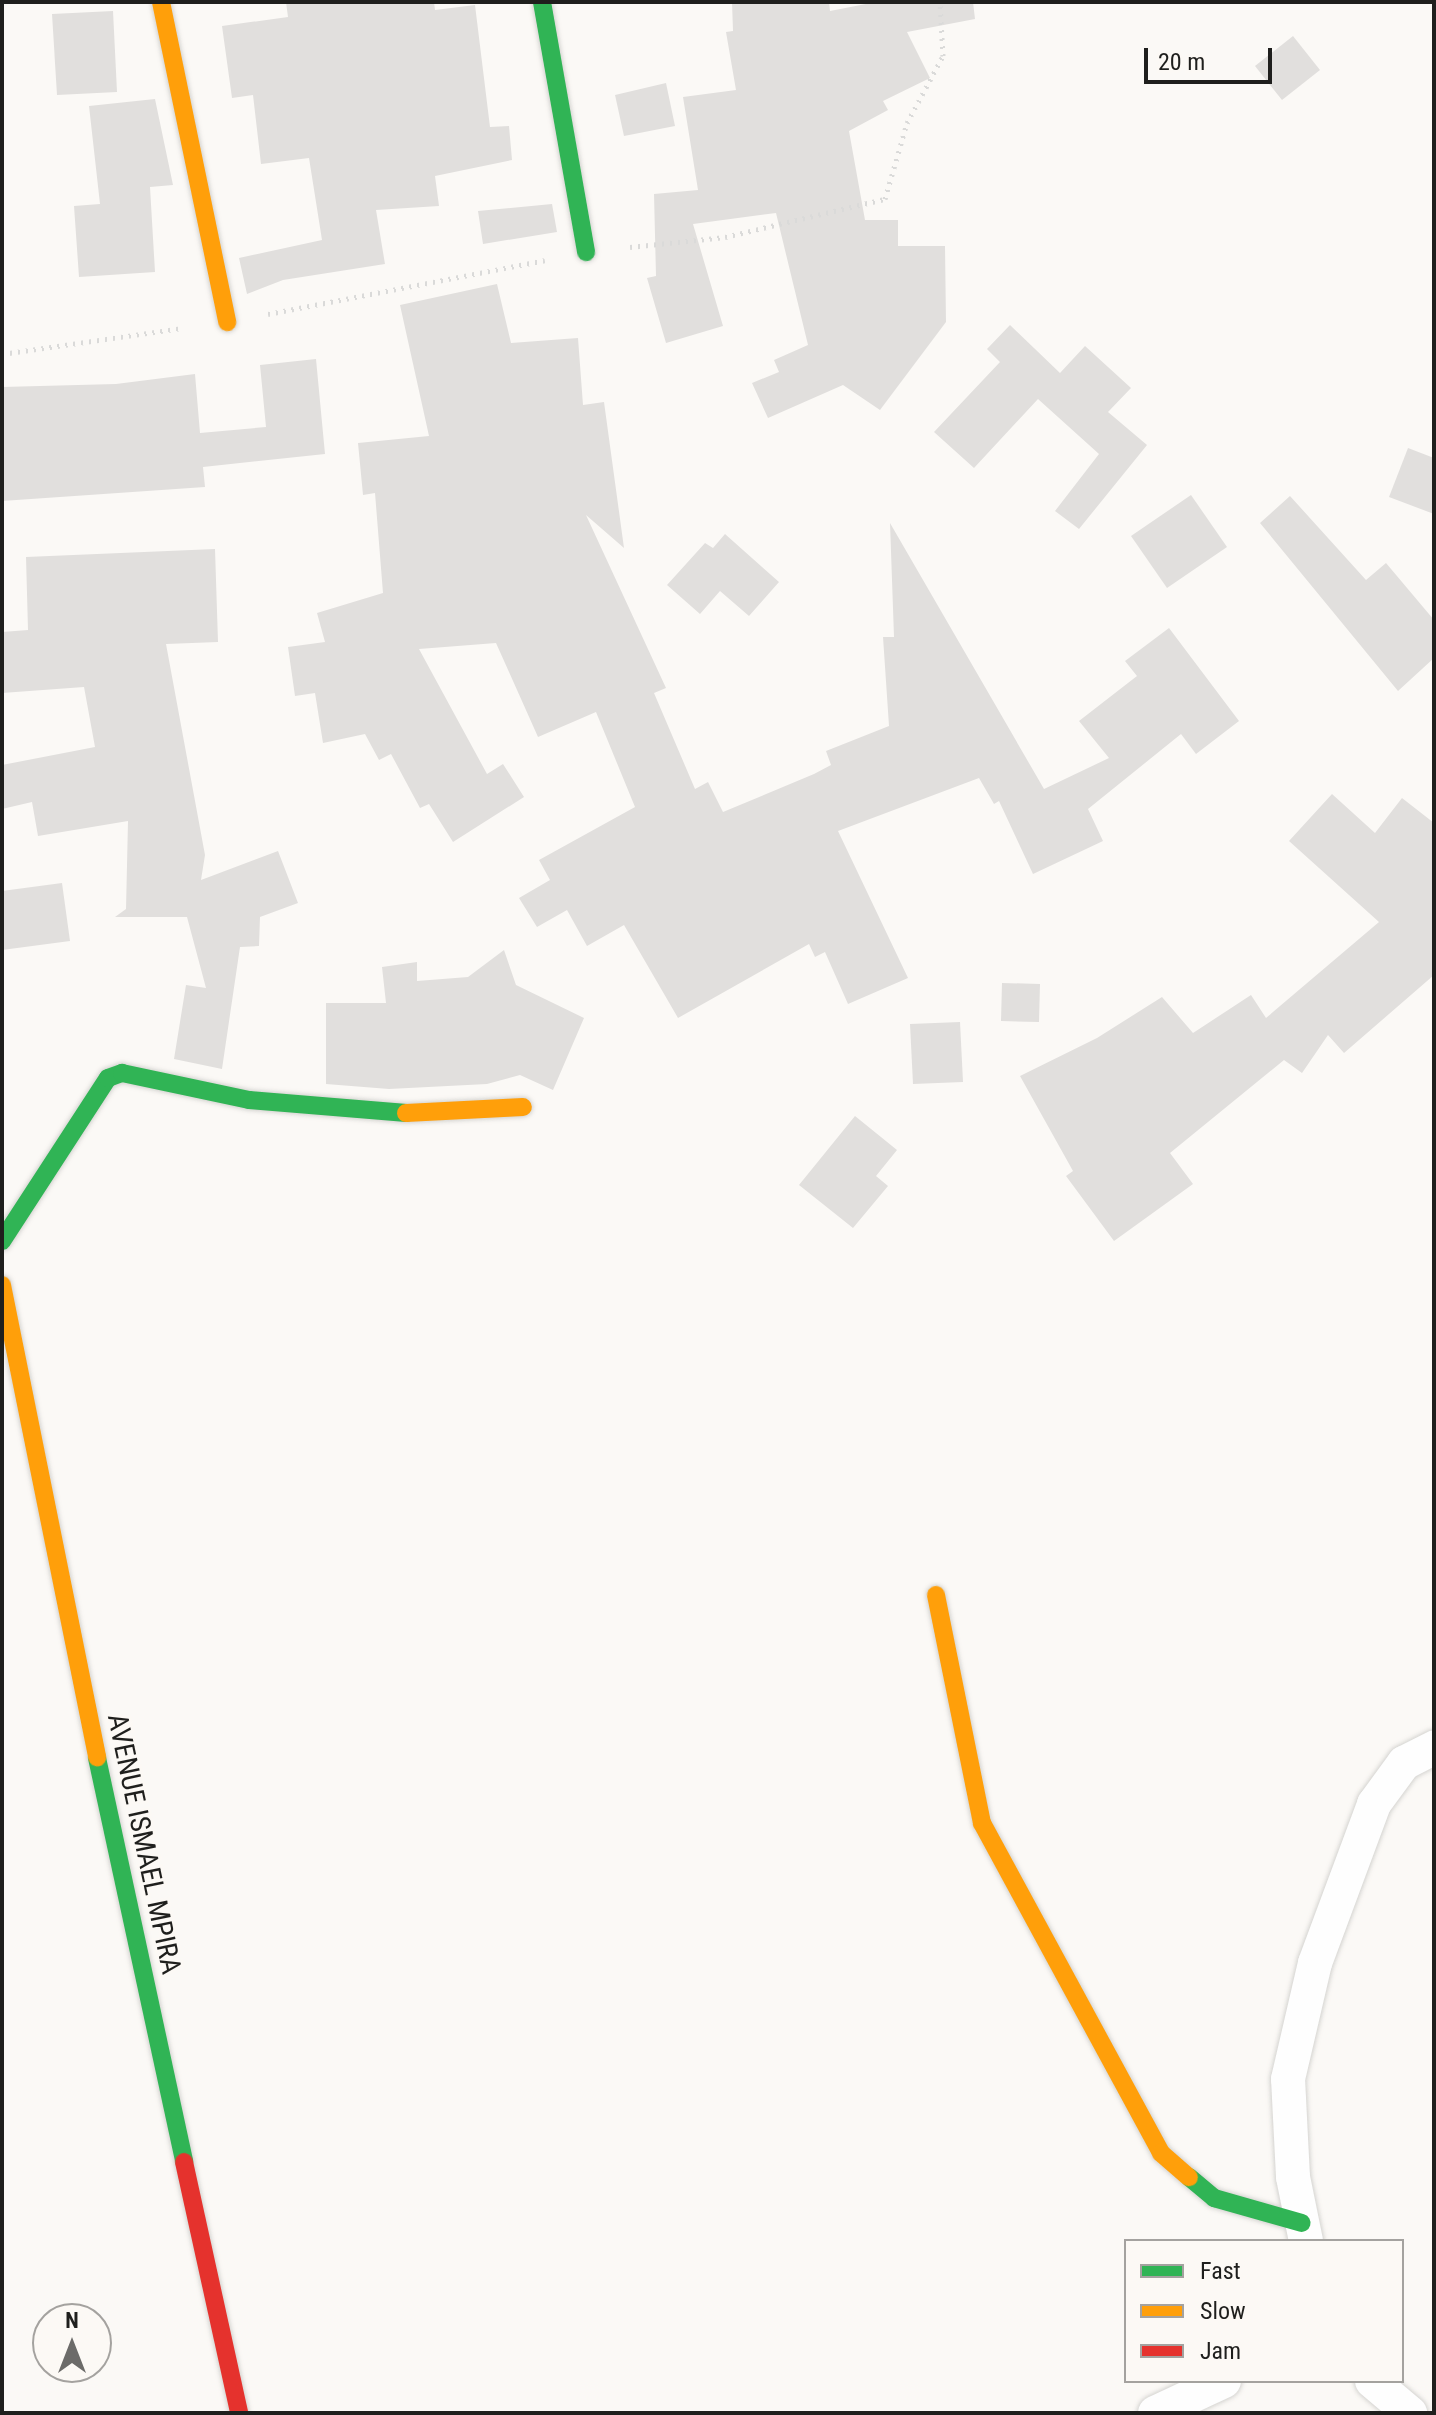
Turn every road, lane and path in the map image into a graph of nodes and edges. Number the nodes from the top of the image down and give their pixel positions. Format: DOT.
graph roads {
  1 [pos="161,2"];
  2 [pos="542,2"];
  3 [pos="940,2"];
  4 [pos="586,252"];
  5 [pos="227,322"];
  6 [pos="2,354"];
  7 [pos="523,1107"];
  8 [pos="2,1241"];
  9 [pos="2,1285"];
  10 [pos="936,1595"];
  11 [pos="1434,1748"];
  12 [pos="1304,2232"];
  13 [pos="1220,2383"];
  14 [pos="1374,2383"];
  15 [pos="239,2413"];
  16 [pos="1155,2413"];
  17 [pos="1410,2413"];
  1 -- 5 [label="street"];
  2 -- 4 [label="street"];
  3 -- 4 [label="path"];
  4 -- 5 [label="path"];
  5 -- 6 [label="path"];
  7 -- 8 [label="street"];
  9 -- 15 [label="street, AVENUE ISMAEL MPIRA"];
  10 -- 12 [label="street"];
  11 -- 12 [label="street"];
  13 -- 16 [label="street"];
  14 -- 17 [label="street"];
}
